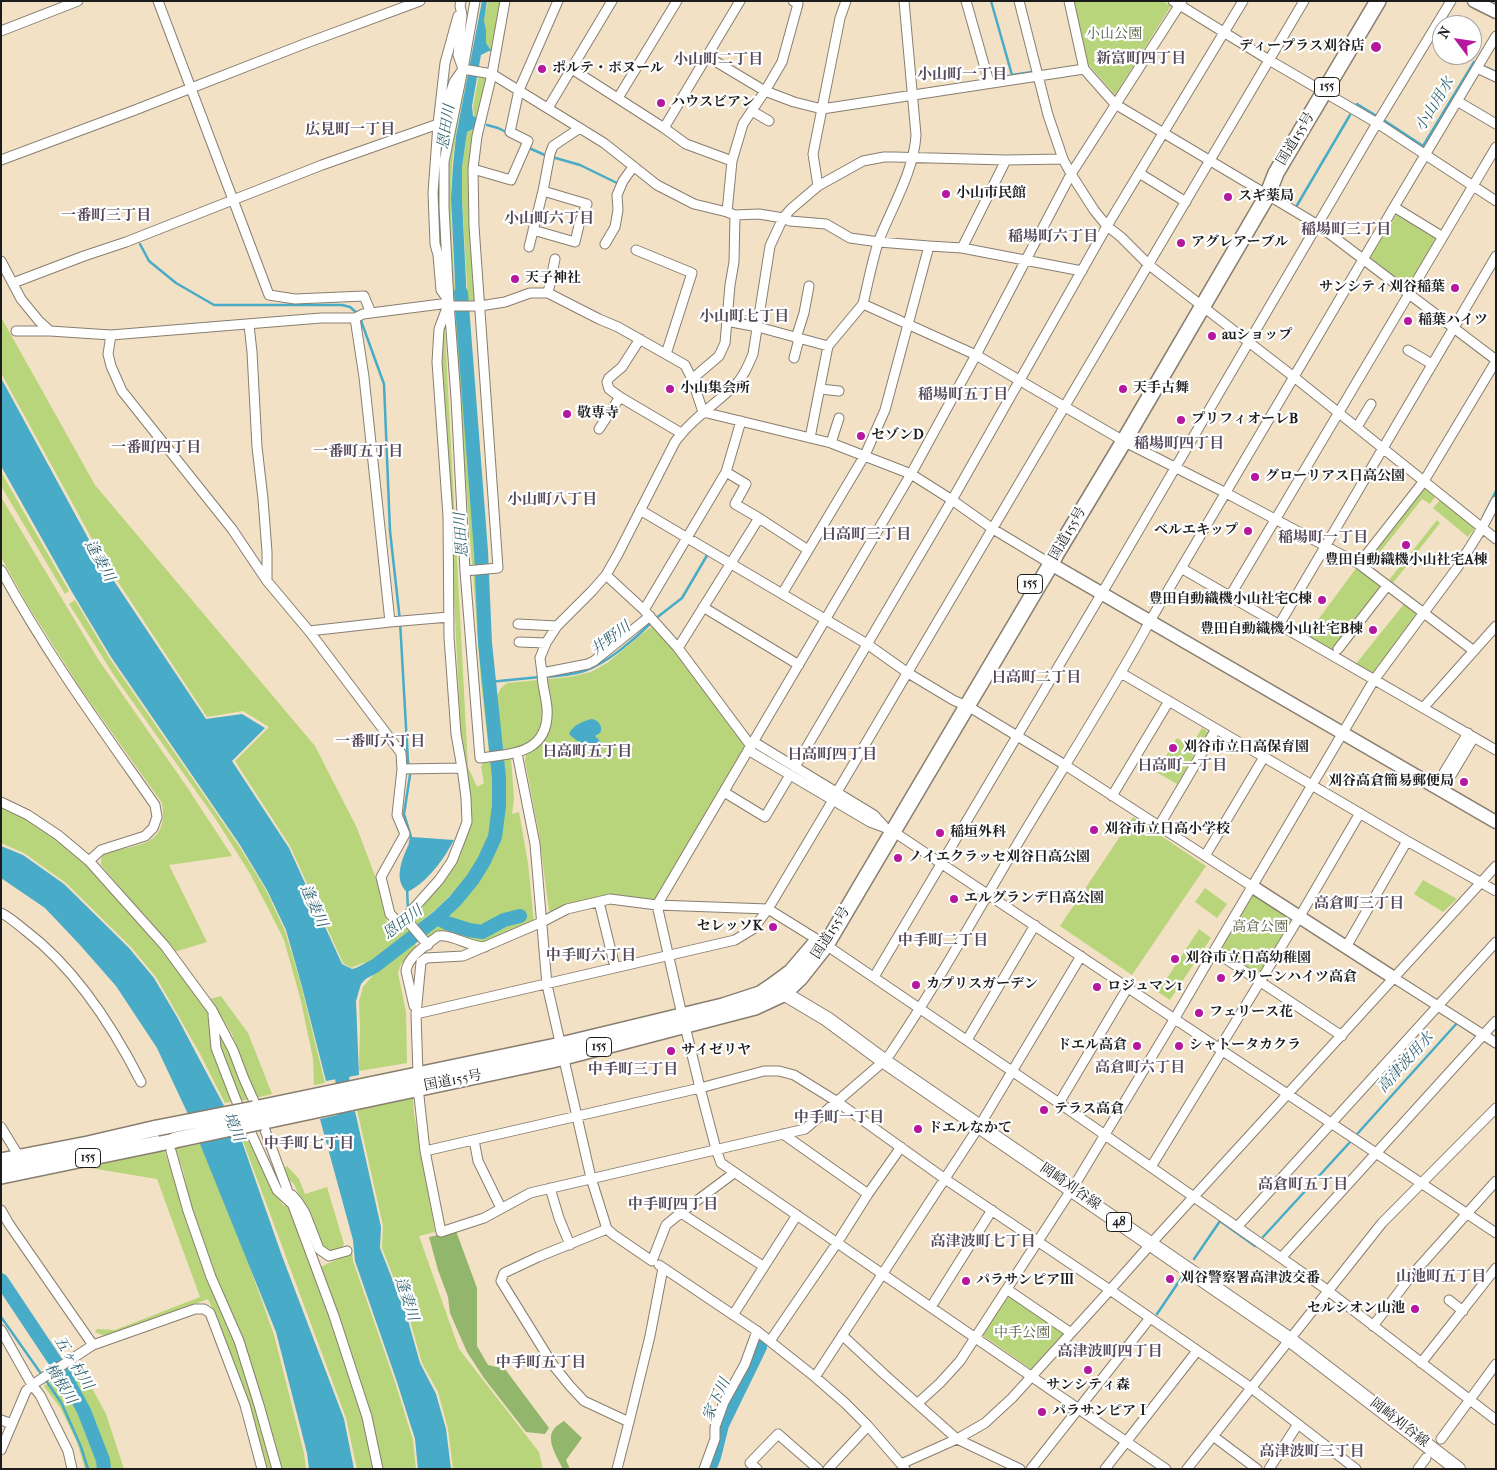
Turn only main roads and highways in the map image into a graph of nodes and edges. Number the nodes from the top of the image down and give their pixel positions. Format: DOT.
graph roads {
  1 [pos="1378,1"];
  2 [pos="777,990"];
  3 [pos="260,1115"];
  4 [pos="1,1161"];
  5 [pos="1,1176"];
  6 [pos="1458,1469"];
  1 -- 2 [label="highway, 国道155号 / 155"];
  2 -- 3 [label="highway, 国道155号 / 155"];
  2 -- 6 [label="main road, 岡崎刈谷線 / 48"];
  3 -- 4 [label="highway, 国道155号 / 155, bridge"];
  3 -- 5 [label="highway, 国道155号 / 155, bridge"];
}
